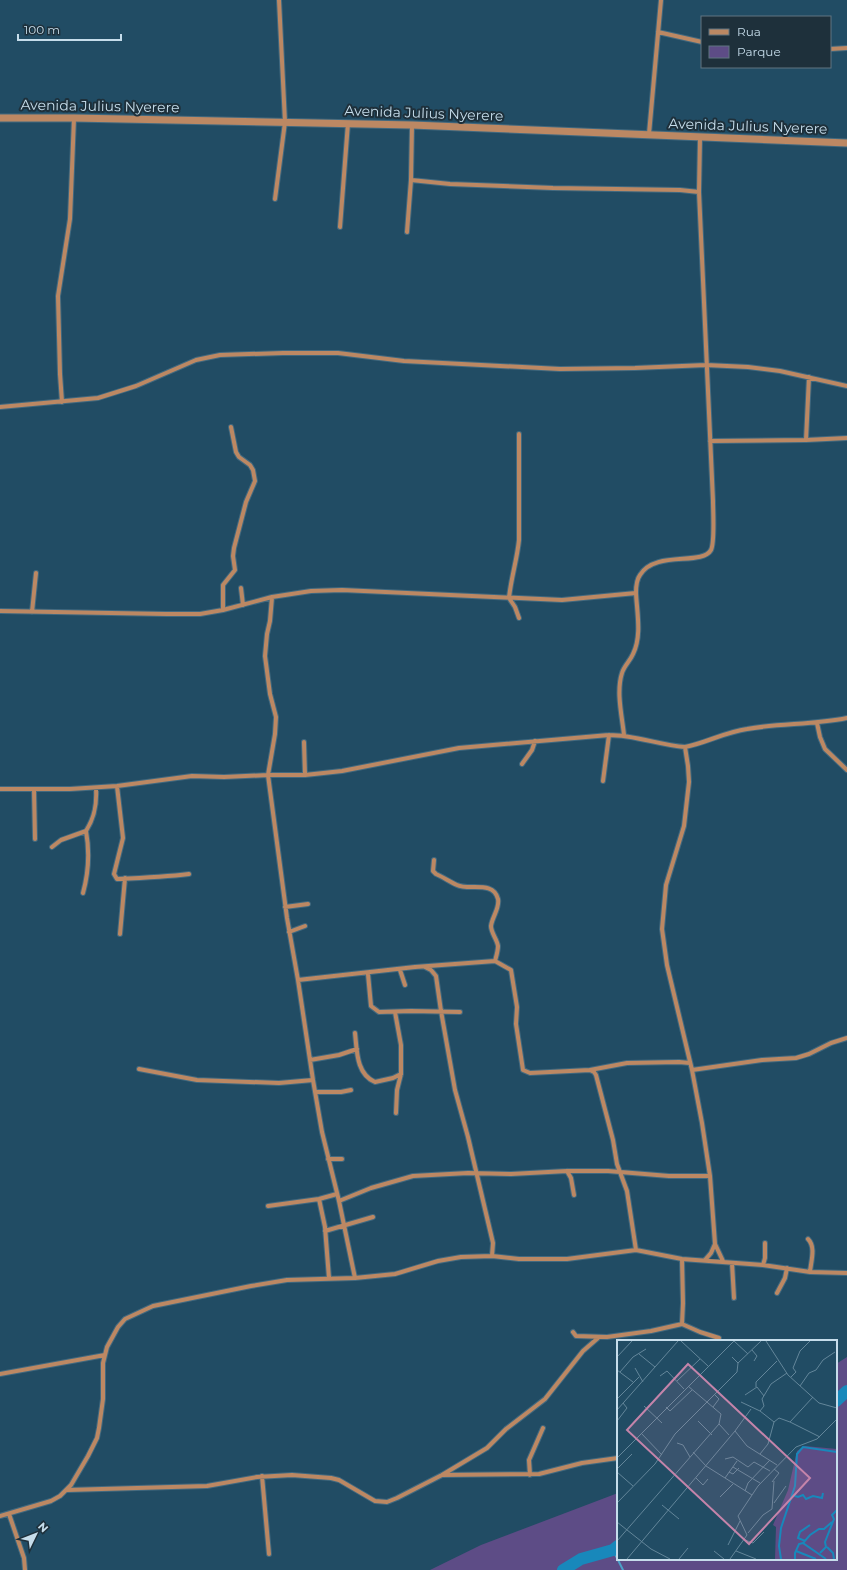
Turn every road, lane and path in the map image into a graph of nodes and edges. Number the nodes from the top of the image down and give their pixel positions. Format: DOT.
graph roads {
  1 [pos="279,0"];
  2 [pos="661,0"];
  3 [pos="658,32"];
  4 [pos="701,42"];
  5 [pos="847,48"];
  6 [pos="831,49"];
  7 [pos="0,118"];
  8 [pos="74,118"];
  9 [pos="285,122"];
  10 [pos="348,123"];
  11 [pos="412,125"];
  12 [pos="650,134"];
  13 [pos="700,138"];
  14 [pos="847,143"];
  15 [pos="411,180"];
  16 [pos="699,192"];
  17 [pos="275,199"];
  18 [pos="340,227"];
  19 [pos="407,232"];
  20 [pos="706,365"];
  21 [pos="809,377"];
  22 [pos="847,386"];
  23 [pos="62,402"];
  24 [pos="0,407"];
  25 [pos="231,427"];
  26 [pos="519,434"];
  27 [pos="847,438"];
  28 [pos="806,440"];
  29 [pos="710,441"];
  30 [pos="36,573"];
  31 [pos="241,588"];
  32 [pos="636,593"];
  33 [pos="272,597"];
  34 [pos="509,598"];
  35 [pos="243,605"];
  36 [pos="223,610"];
  37 [pos="0,611"];
  38 [pos="32,612"];
  39 [pos="519,618"];
  40 [pos="847,718"];
  41 [pos="817,723"];
  42 [pos="609,735"];
  43 [pos="624,735"];
  44 [pos="535,741"];
  45 [pos="304,742"];
  46 [pos="685,747"];
  47 [pos="522,764"];
  48 [pos="847,770"];
  49 [pos="268,775"];
  50 [pos="305,775"];
  51 [pos="603,781"];
  52 [pos="117,786"];
  53 [pos="96,788"];
  54 [pos="0,789"];
  55 [pos="34,789"];
  56 [pos="86,831"];
  57 [pos="35,839"];
  58 [pos="52,847"];
  59 [pos="434,860"];
  60 [pos="189,874"];
  61 [pos="125,878"];
  62 [pos="82,893"];
  63 [pos="308,904"];
  64 [pos="285,907"];
  65 [pos="305,926"];
  66 [pos="289,932"];
  67 [pos="120,934"];
  68 [pos="495,962"];
  69 [pos="443,966"];
  70 [pos="425,967"];
  71 [pos="400,970"];
  72 [pos="368,974"];
  73 [pos="436,976"];
  74 [pos="298,980"];
  75 [pos="405,985"];
  76 [pos="440,1011"];
  77 [pos="395,1012"];
  78 [pos="460,1012"];
  79 [pos="355,1033"];
  80 [pos="847,1038"];
  81 [pos="357,1049"];
  82 [pos="310,1060"];
  83 [pos="690,1063"];
  84 [pos="139,1069"];
  85 [pos="590,1070"];
  86 [pos="692,1070"];
  87 [pos="401,1074"];
  88 [pos="313,1080"];
  89 [pos="351,1090"];
  90 [pos="316,1092"];
  91 [pos="396,1113"];
  92 [pos="328,1159"];
  93 [pos="342,1159"];
  94 [pos="474,1163"];
  95 [pos="567,1171"];
  96 [pos="620,1172"];
  97 [pos="468,1173"];
  98 [pos="476,1174"];
  99 [pos="710,1176"];
  100 [pos="337,1194"];
  101 [pos="574,1195"];
  102 [pos="319,1199"];
  103 [pos="339,1201"];
  104 [pos="268,1206"];
  105 [pos="373,1217"];
  106 [pos="345,1226"];
  107 [pos="325,1231"];
  108 [pos="808,1239"];
  109 [pos="765,1243"];
  110 [pos="715,1244"];
  111 [pos="636,1250"];
  112 [pos="492,1256"];
  113 [pos="682,1258"];
  114 [pos="705,1260"];
  115 [pos="724,1261"];
  116 [pos="732,1263"];
  117 [pos="763,1265"];
  118 [pos="787,1268"];
  119 [pos="810,1272"];
  120 [pos="847,1272"];
  121 [pos="329,1278"];
  122 [pos="355,1278"];
  123 [pos="777,1293"];
  124 [pos="734,1298"];
  125 [pos="682,1324"];
  126 [pos="573,1332"];
  127 [pos="598,1338"];
  128 [pos="719,1338"];
  129 [pos="105,1355"];
  130 [pos="0,1374"];
  131 [pos="543,1428"];
  132 [pos="617,1458"];
  133 [pos="442,1475"];
  134 [pos="530,1475"];
  135 [pos="262,1476"];
  136 [pos="67,1490"];
  137 [pos="9,1514"];
  138 [pos="0,1516"];
  139 [pos="269,1554"];
  140 [pos="25,1570"];
  1 -- 9 [label="street"];
  2 -- 3 [label="street"];
  3 -- 4 [label="street"];
  3 -- 12 [label="street"];
  5 -- 6 [label="street"];
  7 -- 8 [label="street, Avenida Julius Nyerere"];
  8 -- 9 [label="street, Avenida Julius Nyerere"];
  8 -- 23 [label="street"];
  9 -- 10 [label="street, Avenida Julius Nyerere"];
  9 -- 17 [label="street"];
  10 -- 11 [label="street, Avenida Julius Nyerere"];
  10 -- 18 [label="street"];
  11 -- 12 [label="street, Avenida Julius Nyerere"];
  11 -- 15 [label="street"];
  12 -- 13 [label="street, Avenida Julius Nyerere"];
  13 -- 14 [label="street, Avenida Julius Nyerere"];
  13 -- 16 [label="street"];
  15 -- 16 [label="street"];
  15 -- 19 [label="street"];
  16 -- 20 [label="street"];
  20 -- 21 [label="street"];
  20 -- 23 [label="street"];
  20 -- 29 [label="street"];
  21 -- 22 [label="street"];
  21 -- 28 [label="street"];
  23 -- 24 [label="street"];
  25 -- 36 [label="street"];
  26 -- 34 [label="street"];
  27 -- 28 [label="street"];
  28 -- 29 [label="street"];
  29 -- 32 [label="street"];
  30 -- 38 [label="street"];
  31 -- 35 [label="street"];
  32 -- 34 [label="street"];
  32 -- 43 [label="street"];
  33 -- 34 [label="street"];
  33 -- 35 [label="street"];
  33 -- 49 [label="street"];
  34 -- 39 [label="street"];
  35 -- 36 [label="street"];
  36 -- 38 [label="street"];
  37 -- 38 [label="street"];
  40 -- 41 [label="street"];
  41 -- 46 [label="street"];
  41 -- 48 [label="street"];
  42 -- 43 [label="street"];
  42 -- 44 [label="street"];
  42 -- 51 [label="street"];
  43 -- 46 [label="street"];
  44 -- 47 [label="street"];
  44 -- 50 [label="street"];
  45 -- 50 [label="street"];
  46 -- 83 [label="street"];
  49 -- 50 [label="street"];
  49 -- 52 [label="street"];
  49 -- 64 [label="street"];
  52 -- 53 [label="street"];
  52 -- 61 [label="street"];
  53 -- 55 [label="street"];
  53 -- 56 [label="street"];
  54 -- 55 [label="street"];
  55 -- 57 [label="street"];
  56 -- 58 [label="street"];
  56 -- 62 [label="street"];
  59 -- 68 [label="street"];
  60 -- 61 [label="street"];
  61 -- 67 [label="street"];
  63 -- 64 [label="street"];
  64 -- 66 [label="street"];
  65 -- 66 [label="street"];
  66 -- 74 [label="street"];
  68 -- 69 [label="street"];
  68 -- 85 [label="street"];
  69 -- 70 [label="street"];
  69 -- 73 [label="street"];
  70 -- 71 [label="street"];
  70 -- 73 [label="street"];
  71 -- 72 [label="street"];
  71 -- 75 [label="street"];
  72 -- 74 [label="street"];
  72 -- 77 [label="street"];
  73 -- 76 [label="street"];
  74 -- 82 [label="street"];
  76 -- 77 [label="street"];
  76 -- 78 [label="street"];
  76 -- 94 [label="street"];
  77 -- 87 [label="street"];
  79 -- 81 [label="street"];
  80 -- 86 [label="street"];
  81 -- 82 [label="street"];
  81 -- 87 [label="street"];
  82 -- 88 [label="street"];
  83 -- 85 [label="street"];
  83 -- 86 [label="street"];
  84 -- 88 [label="street"];
  85 -- 96 [label="street"];
  86 -- 99 [label="street"];
  87 -- 91 [label="street"];
  88 -- 90 [label="street"];
  89 -- 90 [label="street"];
  90 -- 92 [label="street"];
  92 -- 93 [label="street"];
  92 -- 100 [label="street"];
  94 -- 97 [label="street"];
  94 -- 98 [label="street"];
  95 -- 96 [label="street"];
  95 -- 98 [label="street"];
  95 -- 101 [label="street"];
  96 -- 99 [label="street"];
  96 -- 111 [label="street"];
  97 -- 98 [label="street"];
  97 -- 103 [label="street"];
  98 -- 112 [label="street"];
  99 -- 110 [label="street"];
  100 -- 102 [label="street"];
  100 -- 103 [label="street"];
  102 -- 104 [label="street"];
  102 -- 107 [label="street"];
  103 -- 106 [label="street"];
  105 -- 106 [label="street"];
  106 -- 107 [label="street"];
  106 -- 122 [label="street"];
  107 -- 121 [label="street"];
  108 -- 119 [label="street"];
  109 -- 117 [label="street"];
  110 -- 114 [label="street"];
  110 -- 115 [label="street"];
  111 -- 112 [label="street"];
  111 -- 113 [label="street"];
  112 -- 122 [label="street"];
  113 -- 114 [label="street"];
  113 -- 125 [label="street"];
  114 -- 115 [label="street"];
  115 -- 116 [label="street"];
  116 -- 117 [label="street"];
  116 -- 124 [label="street"];
  117 -- 118 [label="street"];
  118 -- 119 [label="street"];
  118 -- 123 [label="street"];
  119 -- 120 [label="street"];
  121 -- 122 [label="street"];
  121 -- 129 [label="street"];
  125 -- 127 [label="street"];
  125 -- 128 [label="street"];
  126 -- 127 [label="street"];
  127 -- 133 [label="street"];
  129 -- 130 [label="street"];
  129 -- 136 [label="street"];
  131 -- 134 [label="street"];
  132 -- 134 [label="street"];
  133 -- 134 [label="street"];
  133 -- 135 [label="street"];
  135 -- 136 [label="street"];
  135 -- 139 [label="street"];
  136 -- 137 [label="street"];
  137 -- 138 [label="street"];
  137 -- 140 [label="street"];
}
